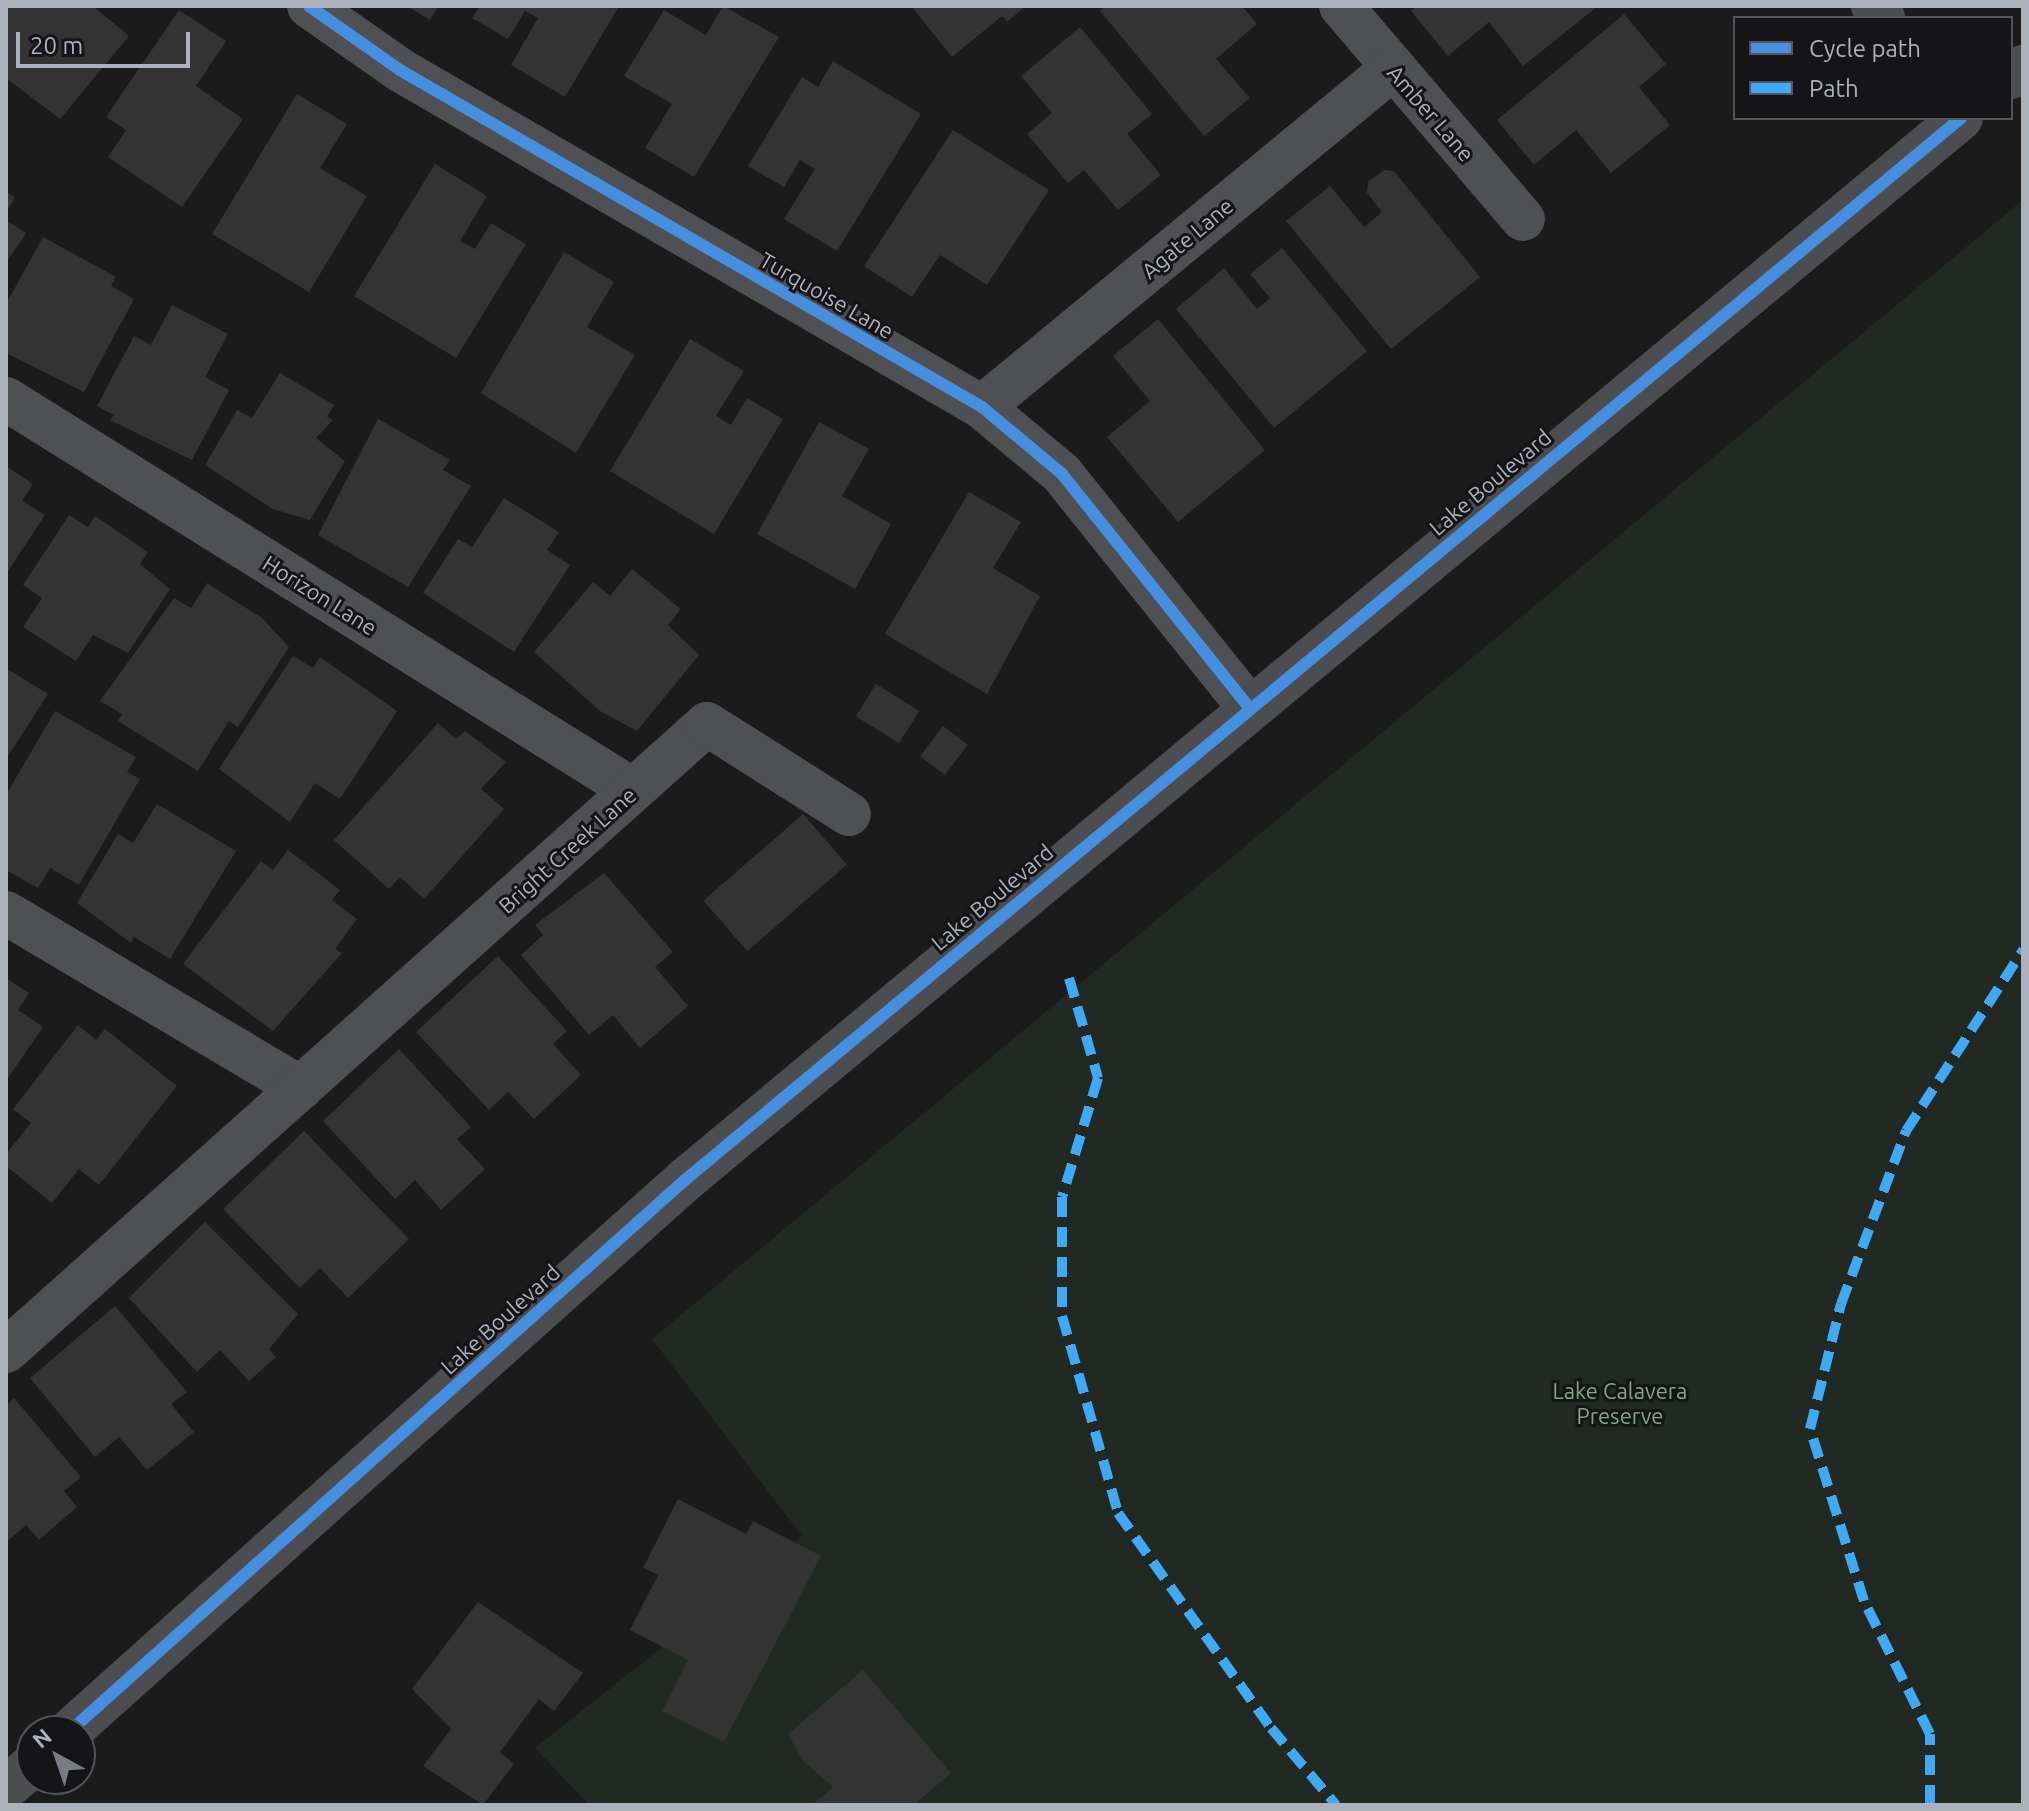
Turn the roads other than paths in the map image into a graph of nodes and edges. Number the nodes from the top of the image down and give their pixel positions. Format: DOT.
graph roads {
  1 [pos="309,6"];
  2 [pos="1341,6"];
  3 [pos="1392,69"];
  4 [pos="1959,120"];
  5 [pos="1523,219"];
  6 [pos="6,399"];
  7 [pos="982,407"];
  8 [pos="1249,707"];
  9 [pos="633,790"];
  10 [pos="849,814"];
  11 [pos="6,913"];
  12 [pos="301,1088"];
  13 [pos="6,1351"];
  14 [pos="88,1715"];
  1 -- 7 [label="street, Turquoise Lane"];
  2 -- 3 [label="street, Amber Lane"];
  3 -- 5 [label="street, Amber Lane"];
  3 -- 7 [label="street, Agate Lane"];
  4 -- 8 [label="main road, Lake Boulevard"];
  6 -- 9 [label="street, Horizon Lane"];
  7 -- 8 [label="street, Turquoise Lane"];
  8 -- 14 [label="main road, Lake Boulevard"];
  9 -- 10 [label="street, Bright Creek Lane"];
  9 -- 12 [label="street, Bright Creek Lane"];
  11 -- 12 [label="street"];
  12 -- 13 [label="street, Bright Creek Lane"];
}
